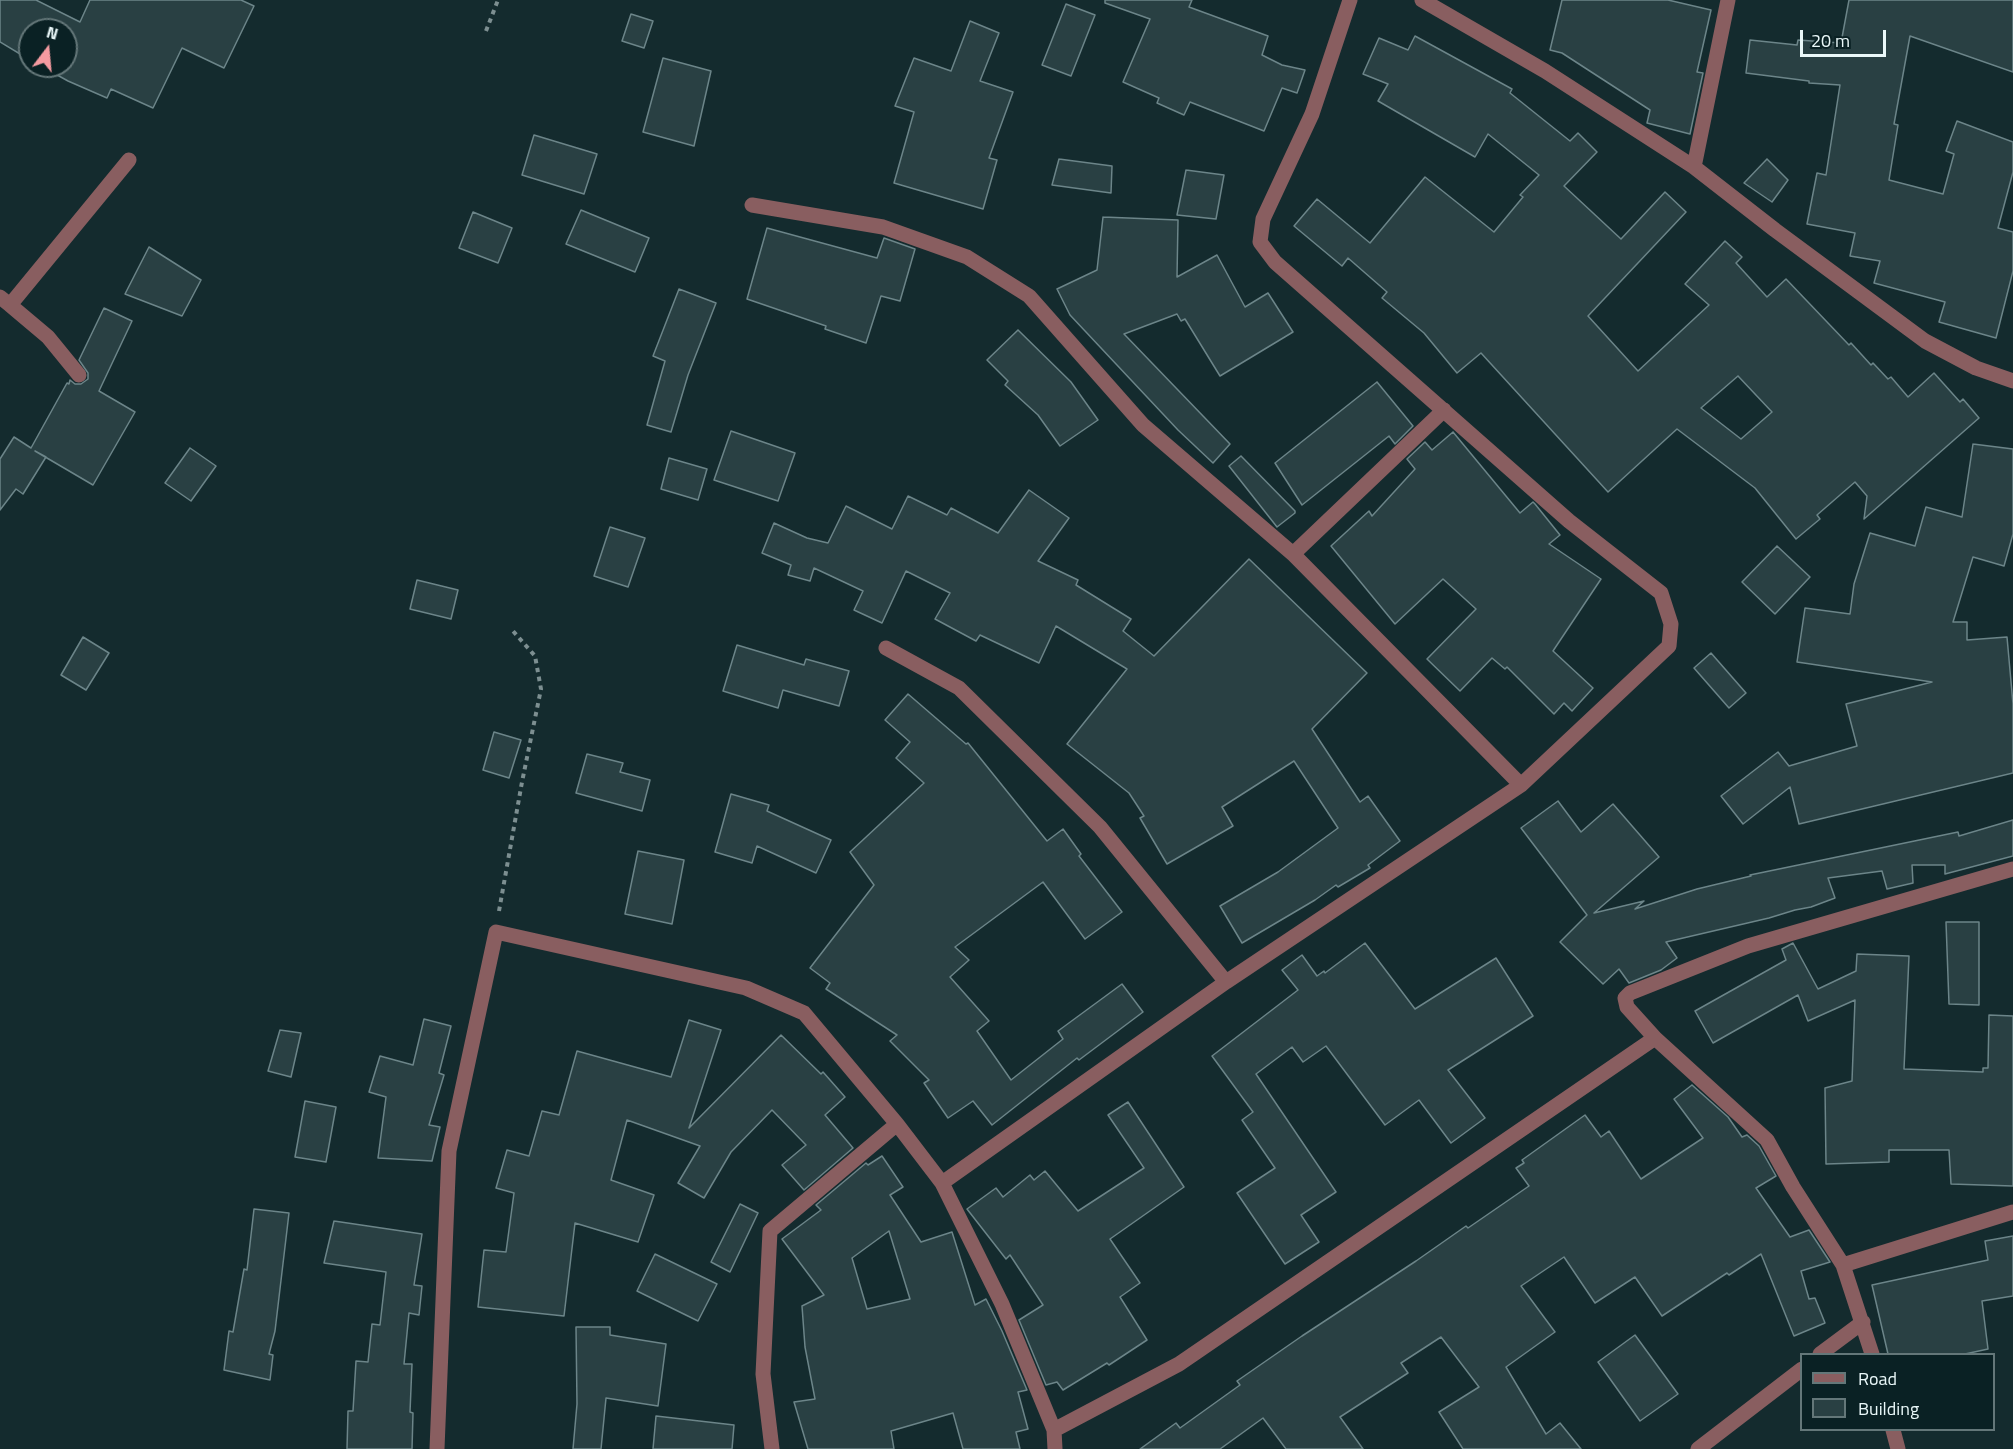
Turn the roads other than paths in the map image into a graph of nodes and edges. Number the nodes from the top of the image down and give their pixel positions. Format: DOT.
graph roads {
  1 [pos="1350,0"];
  2 [pos="1422,0"];
  3 [pos="1728,0"];
  4 [pos="129,160"];
  5 [pos="1694,167"];
  6 [pos="752,205"];
  7 [pos="5,301"];
  8 [pos="79,375"];
  9 [pos="2013,381"];
  10 [pos="1444,410"];
  11 [pos="1293,554"];
  12 [pos="886,648"];
  13 [pos="1521,785"];
  14 [pos="2013,869"];
  15 [pos="1226,982"];
  16 [pos="1655,1038"];
  17 [pos="897,1124"];
  18 [pos="942,1183"];
  19 [pos="2013,1212"];
  20 [pos="1843,1265"];
  21 [pos="1863,1322"];
  22 [pos="1822,1353"];
  23 [pos="1872,1353"];
  24 [pos="1800,1371"];
  25 [pos="1054,1430"];
  26 [pos="1893,1431"];
  27 [pos="437,1449"];
  28 [pos="772,1449"];
  29 [pos="1055,1449"];
  30 [pos="1698,1449"];
  31 [pos="1898,1449"];
  1 -- 10 [label="street"];
  2 -- 5 [label="street"];
  3 -- 5 [label="street"];
  4 -- 7 [label="street"];
  5 -- 9 [label="street"];
  6 -- 11 [label="street"];
  7 -- 8 [label="street"];
  10 -- 11 [label="street"];
  10 -- 13 [label="street"];
  11 -- 13 [label="street"];
  12 -- 15 [label="street"];
  13 -- 15 [label="street"];
  14 -- 16 [label="street"];
  15 -- 18 [label="street"];
  16 -- 20 [label="street"];
  16 -- 25 [label="street"];
  17 -- 18 [label="street"];
  17 -- 27 [label="street"];
  17 -- 28 [label="street"];
  18 -- 25 [label="street"];
  19 -- 20 [label="street"];
  20 -- 21 [label="street"];
  21 -- 22 [label="street"];
  21 -- 23 [label="street"];
  24 -- 30 [label="street"];
  25 -- 29 [label="street"];
  26 -- 31 [label="street"];
}
